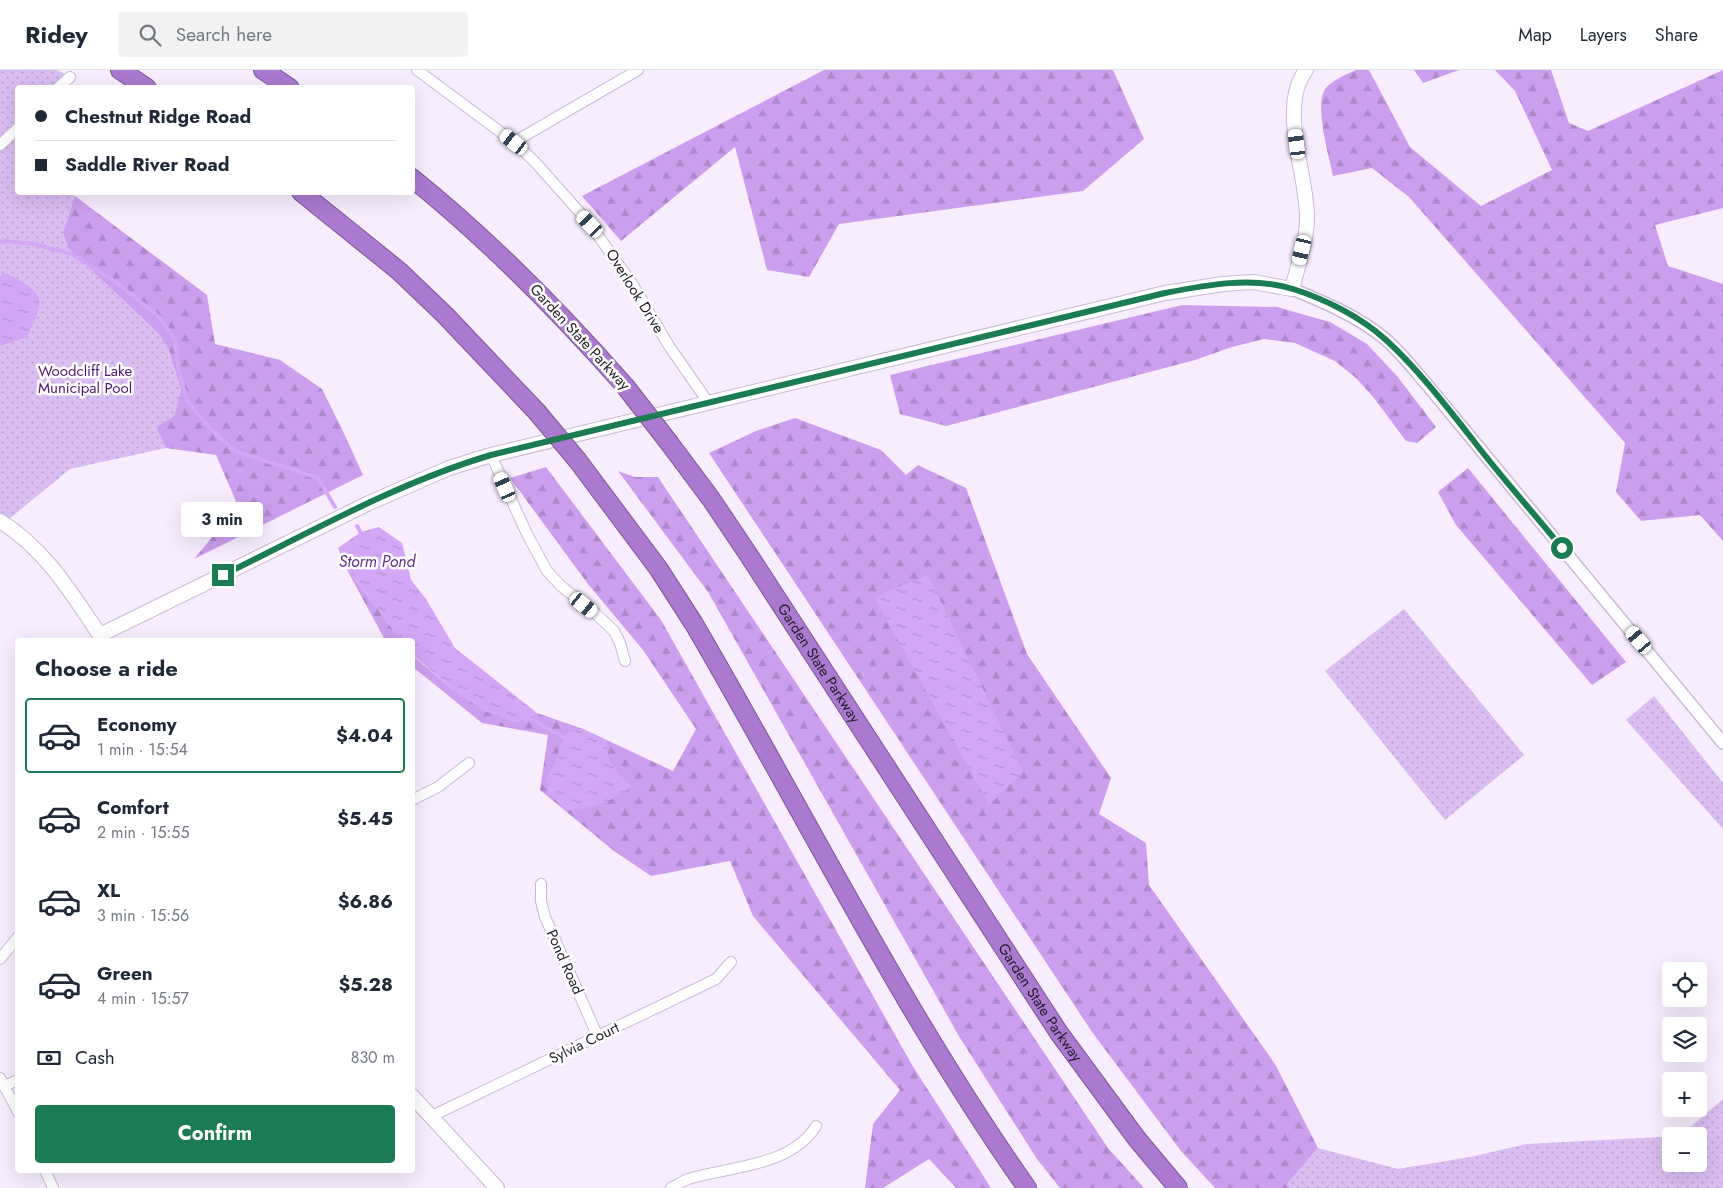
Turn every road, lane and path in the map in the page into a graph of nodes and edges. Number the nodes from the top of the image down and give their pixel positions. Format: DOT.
graph roads {
  1 [pos="120,70"];
  2 [pos="263,70"];
  3 [pos="417,70"];
  4 [pos="638,70"];
  5 [pos="1306,70"];
  6 [pos="70,78"];
  7 [pos="62,85"];
  8 [pos="142,85"];
  9 [pos="286,85"];
  10 [pos="15,131"];
  11 [pos="514,142"];
  12 [pos="0,145"];
  13 [pos="415,180"];
  14 [pos="305,195"];
  15 [pos="1292,289"];
  16 [pos="708,402"];
  17 [pos="491,455"];
  18 [pos="1,523"];
  19 [pos="101,638"];
  20 [pos="625,661"];
  21 [pos="1723,743"];
  22 [pos="469,763"];
  23 [pos="415,798"];
  24 [pos="541,884"];
  25 [pos="15,942"];
  26 [pos="0,959"];
  27 [pos="730,962"];
  28 [pos="598,1037"];
  29 [pos="15,1080"];
  30 [pos="2,1082"];
  31 [pos="415,1099"];
  32 [pos="15,1106"];
  33 [pos="432,1116"];
  34 [pos="816,1126"];
  35 [pos="46,1173"];
  36 [pos="53,1188"];
  37 [pos="497,1188"];
  38 [pos="672,1188"];
  39 [pos="1027,1188"];
  40 [pos="1178,1188"];
  1 -- 8 [label="highway"];
  2 -- 9 [label="highway"];
  3 -- 11 [label="street, Overlook Drive"];
  4 -- 11 [label="street"];
  5 -- 15 [label="main road"];
  6 -- 7 [label="street"];
  10 -- 12 [label="street"];
  11 -- 16 [label="street, Overlook Drive"];
  13 -- 40 [label="highway, Garden State Parkway, bridge"];
  14 -- 39 [label="highway, bridge"];
  15 -- 16 [label="main road"];
  15 -- 21 [label="street"];
  16 -- 17 [label="main road"];
  17 -- 19 [label="main road"];
  17 -- 20 [label="street"];
  18 -- 19 [label="main road"];
  22 -- 23 [label="street"];
  24 -- 28 [label="street, Pond Road"];
  25 -- 26 [label="street"];
  27 -- 28 [label="street, Sylvia Court"];
  28 -- 33 [label="street, Sylvia Court"];
  29 -- 30 [label="street"];
  30 -- 32 [label="street"];
  31 -- 33 [label="main road"];
  33 -- 37 [label="main road"];
  34 -- 38 [label="street"];
  35 -- 36 [label="street"];
}
